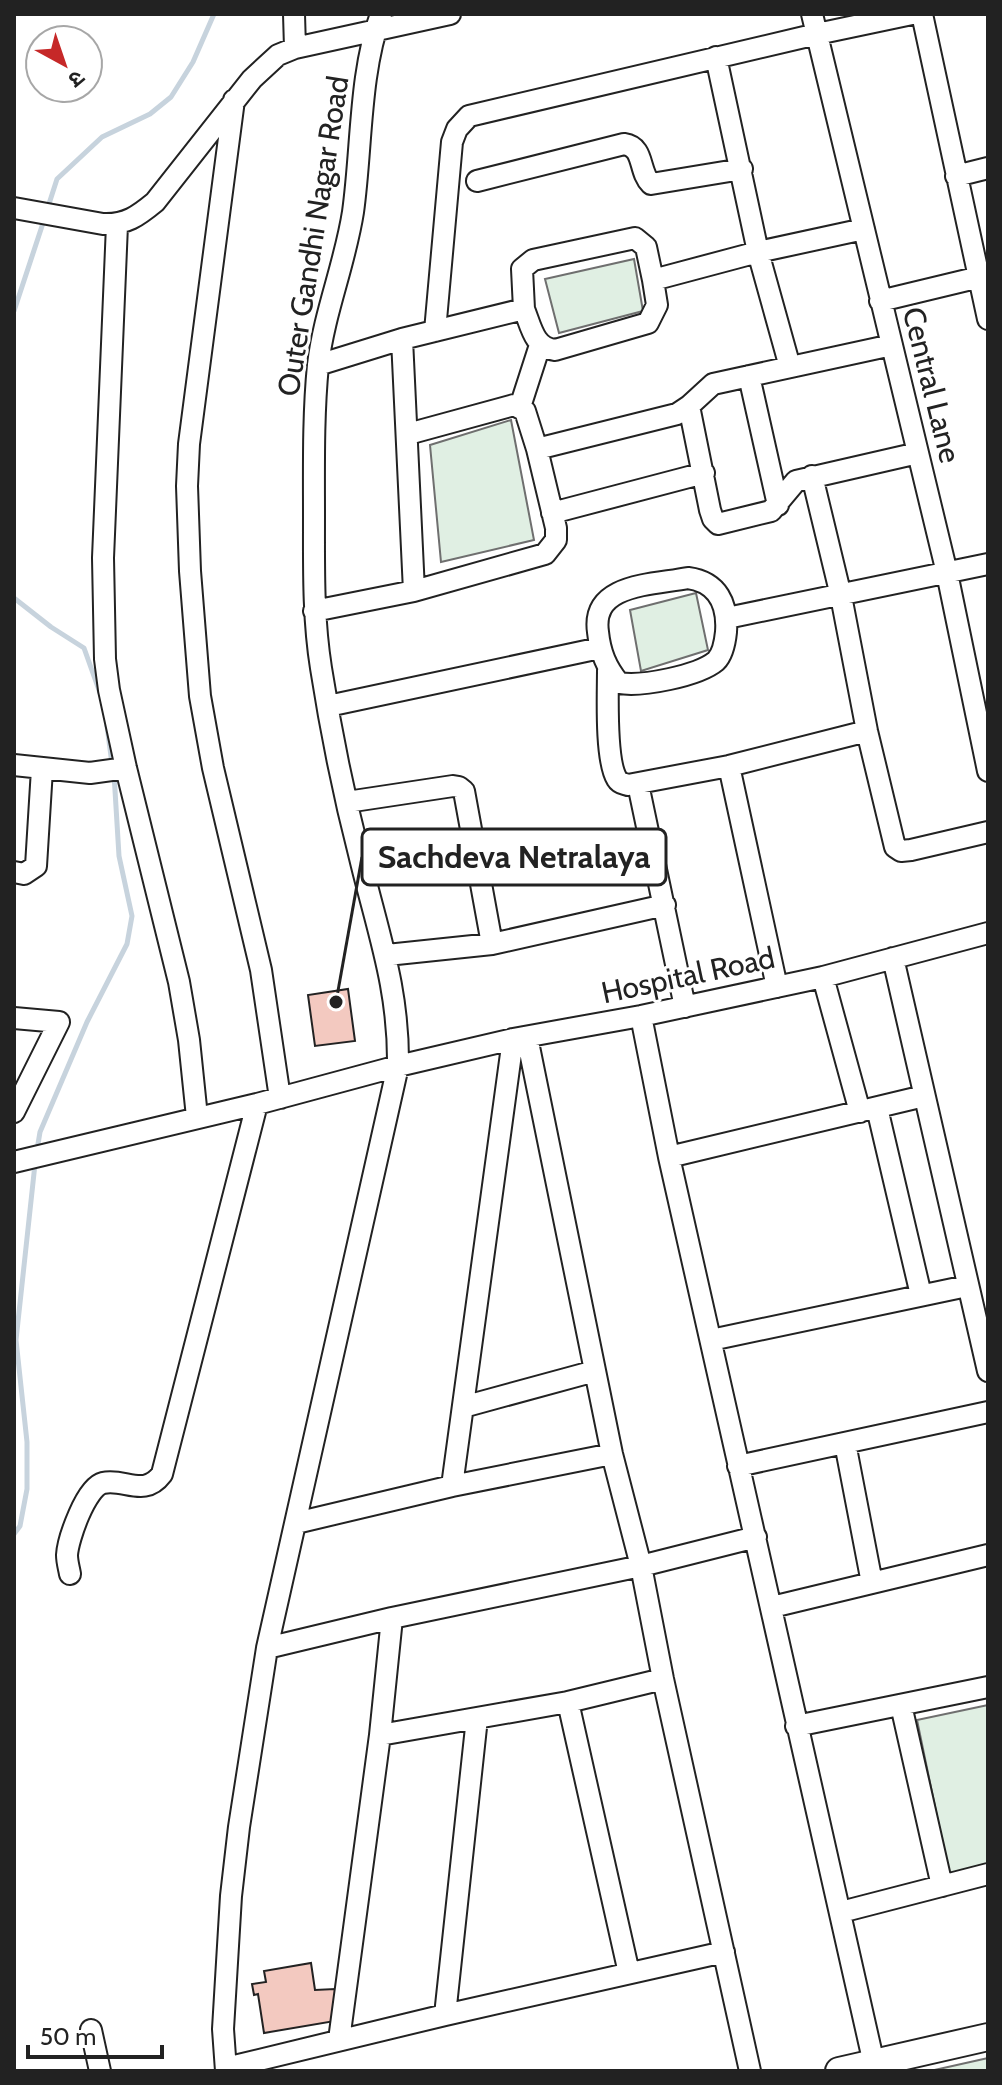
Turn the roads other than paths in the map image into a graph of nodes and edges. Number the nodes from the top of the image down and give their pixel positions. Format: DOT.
graph roads {
  1 [pos="294,14"];
  2 [pos="450,14"];
  3 [pos="912,14"];
  4 [pos="922,14"];
  5 [pos="378,22"];
  6 [pos="815,24"];
  7 [pos="295,48"];
  8 [pos="716,57"];
  9 [pos="234,100"];
  10 [pos="988,168"];
  11 [pos="742,169"];
  12 [pos="956,176"];
  13 [pos="477,181"];
  14 [pos="14,208"];
  15 [pos="117,225"];
  16 [pos="864,229"];
  17 [pos="758,252"];
  18 [pos="983,276"];
  19 [pos="653,280"];
  20 [pos="880,301"];
  21 [pos="524,309"];
  22 [pos="988,319"];
  23 [pos="435,331"];
  24 [pos="402,339"];
  25 [pos="540,345"];
  26 [pos="892,345"];
  27 [pos="318,365"];
  28 [pos="790,367"];
  29 [pos="749,376"];
  30 [pos="689,406"];
  31 [pos="520,407"];
  32 [pos="408,434"];
  33 [pos="537,449"];
  34 [pos="918,453"];
  35 [pos="704,473"];
  36 [pos="812,476"];
  37 [pos="778,505"];
  38 [pos="552,513"];
  39 [pos="988,564"];
  40 [pos="947,573"];
  41 [pos="414,591"];
  42 [pos="841,596"];
  43 [pos="314,611"];
  44 [pos="727,618"];
  45 [pos="600,648"];
  46 [pos="608,670"];
  47 [pos="328,706"];
  48 [pos="867,731"];
  49 [pos="14,765"];
  50 [pos="729,766"];
  51 [pos="42,769"];
  52 [pos="122,769"];
  53 [pos="988,771"];
  54 [pos="638,784"];
  55 [pos="347,802"];
  56 [pos="988,832"];
  57 [pos="14,872"];
  58 [pos="665,905"];
  59 [pos="988,933"];
  60 [pos="492,944"];
  61 [pos="387,955"];
  62 [pos="893,958"];
  63 [pos="823,977"];
  64 [pos="777,987"];
  65 [pos="685,1007"];
  66 [pos="641,1016"];
  67 [pos="14,1018"];
  68 [pos="520,1038"];
  69 [pos="398,1066"];
  70 [pos="924,1096"];
  71 [pos="280,1098"];
  72 [pos="257,1104"];
  73 [pos="868,1110"];
  74 [pos="14,1112"];
  75 [pos="197,1117"];
  76 [pos="669,1157"];
  77 [pos="14,1162"];
  78 [pos="967,1286"];
  79 [pos="921,1295"];
  80 [pos="711,1340"];
  81 [pos="595,1371"];
  82 [pos="988,1371"];
  83 [pos="463,1407"];
  84 [pos="988,1412"];
  85 [pos="845,1443"];
  86 [pos="612,1454"];
  87 [pos="738,1466"];
  88 [pos="452,1486"];
  89 [pos="296,1523"];
  90 [pos="756,1537"];
  91 [pos="988,1555"];
  92 [pos="641,1566"];
  93 [pos="70,1574"];
  94 [pos="872,1583"];
  95 [pos="772,1607"];
  96 [pos="392,1618"];
  97 [pos="267,1648"];
  98 [pos="663,1679"];
  99 [pos="988,1687"];
  100 [pos="568,1702"];
  101 [pos="901,1705"];
  102 [pos="477,1718"];
  103 [pos="796,1726"];
  104 [pos="380,1735"];
  105 [pos="988,1874"];
  106 [pos="942,1886"];
  107 [pos="841,1912"];
  108 [pos="724,1952"];
  109 [pos="629,1973"];
  110 [pos="445,2015"];
  111 [pos="91,2030"];
  112 [pos="988,2037"];
  113 [pos="339,2040"];
  114 [pos="874,2064"];
  115 [pos="226,2070"];
  116 [pos="100,2071"];
  117 [pos="750,2071"];
  118 [pos="839,2071"];
  1 -- 7 [label="street"];
  2 -- 5 [label="street"];
  3 -- 6 [label="street"];
  4 -- 12 [label="street"];
  5 -- 7 [label="street"];
  5 -- 27 [label="street, Outer Gandhi Nagar Road"];
  6 -- 8 [label="street"];
  6 -- 16 [label="street, Central Lane"];
  7 -- 9 [label="street"];
  8 -- 11 [label="street"];
  8 -- 23 [label="street"];
  9 -- 15 [label="street"];
  9 -- 71 [label="street"];
  10 -- 12 [label="street"];
  11 -- 13 [label="street"];
  11 -- 17 [label="street"];
  12 -- 18 [label="street"];
  14 -- 15 [label="street"];
  15 -- 52 [label="street"];
  16 -- 17 [label="street"];
  16 -- 20 [label="street, Central Lane"];
  17 -- 19 [label="street"];
  17 -- 28 [label="street"];
  18 -- 20 [label="street"];
  18 -- 22 [label="street"];
  19 -- 21 [label="street"];
  19 -- 25 [label="street"];
  20 -- 26 [label="street, Central Lane"];
  21 -- 23 [label="street"];
  21 -- 25 [label="street"];
  23 -- 24 [label="street"];
  24 -- 27 [label="street"];
  24 -- 32 [label="street"];
  25 -- 31 [label="street"];
  26 -- 28 [label="street"];
  26 -- 34 [label="street, Central Lane"];
  27 -- 43 [label="street, Outer Gandhi Nagar Road"];
  28 -- 29 [label="street"];
  29 -- 30 [label="street"];
  29 -- 37 [label="street"];
  30 -- 33 [label="street"];
  30 -- 35 [label="street"];
  31 -- 32 [label="street"];
  31 -- 33 [label="street"];
  32 -- 41 [label="street"];
  33 -- 38 [label="street"];
  34 -- 36 [label="street"];
  34 -- 40 [label="street, Central Lane"];
  35 -- 37 [label="street"];
  35 -- 38 [label="street"];
  36 -- 37 [label="street"];
  36 -- 42 [label="street"];
  38 -- 41 [label="street"];
  39 -- 40 [label="street"];
  40 -- 42 [label="street"];
  40 -- 53 [label="street, Central Lane"];
  41 -- 43 [label="street"];
  42 -- 44 [label="street"];
  42 -- 48 [label="street"];
  43 -- 47 [label="street, Outer Gandhi Nagar Road"];
  44 -- 45 [label="street"];
  44 -- 46 [label="street"];
  45 -- 46 [label="street"];
  45 -- 47 [label="street"];
  46 -- 54 [label="street"];
  47 -- 55 [label="street, Outer Gandhi Nagar Road"];
  48 -- 50 [label="street"];
  48 -- 56 [label="street"];
  49 -- 51 [label="street"];
  50 -- 54 [label="street"];
  50 -- 64 [label="street"];
  51 -- 52 [label="street"];
  51 -- 57 [label="street"];
  52 -- 75 [label="street"];
  54 -- 58 [label="street"];
  55 -- 60 [label="street"];
  55 -- 61 [label="street, Outer Gandhi Nagar Road"];
  58 -- 60 [label="street"];
  58 -- 65 [label="street"];
  59 -- 62 [label="street, Hospital Road"];
  60 -- 61 [label="street"];
  61 -- 69 [label="street, Outer Gandhi Nagar Road"];
  62 -- 63 [label="street, Hospital Road"];
  62 -- 70 [label="street"];
  63 -- 64 [label="street, Hospital Road"];
  63 -- 73 [label="street"];
  64 -- 65 [label="street, Hospital Road"];
  65 -- 66 [label="street, Hospital Road"];
  66 -- 68 [label="street, Hospital Road"];
  66 -- 76 [label="street"];
  67 -- 74 [label="street"];
  68 -- 69 [label="street, Hospital Road"];
  68 -- 81 [label="street"];
  68 -- 83 [label="street"];
  69 -- 71 [label="street, Hospital Road"];
  69 -- 89 [label="street, Outer Gandhi Nagar Road"];
  70 -- 73 [label="street"];
  70 -- 78 [label="street"];
  71 -- 72 [label="street, Hospital Road"];
  72 -- 75 [label="street, Hospital Road"];
  72 -- 93 [label="street"];
  73 -- 76 [label="street"];
  73 -- 79 [label="street"];
  75 -- 77 [label="street, Hospital Road"];
  76 -- 80 [label="street"];
  78 -- 79 [label="street"];
  78 -- 82 [label="street"];
  79 -- 80 [label="street"];
  80 -- 87 [label="street"];
  81 -- 83 [label="street"];
  81 -- 86 [label="street"];
  83 -- 88 [label="street"];
  84 -- 85 [label="street"];
  85 -- 87 [label="street"];
  85 -- 94 [label="street"];
  86 -- 88 [label="street"];
  86 -- 92 [label="street"];
  87 -- 90 [label="street"];
  88 -- 89 [label="street"];
  89 -- 97 [label="street, Outer Gandhi Nagar Road"];
  90 -- 92 [label="street"];
  90 -- 95 [label="street"];
  91 -- 94 [label="street"];
  92 -- 96 [label="street"];
  92 -- 98 [label="street"];
  94 -- 95 [label="street"];
  95 -- 103 [label="street"];
  96 -- 97 [label="street"];
  96 -- 104 [label="street"];
  97 -- 115 [label="street, Outer Gandhi Nagar Road"];
  98 -- 100 [label="street"];
  98 -- 108 [label="street"];
  99 -- 101 [label="street"];
  100 -- 102 [label="street"];
  100 -- 109 [label="street"];
  101 -- 103 [label="street"];
  101 -- 106 [label="street"];
  102 -- 104 [label="street"];
  102 -- 110 [label="street"];
  103 -- 107 [label="street"];
  104 -- 113 [label="street"];
  105 -- 106 [label="street"];
  106 -- 107 [label="street"];
  107 -- 114 [label="street"];
  108 -- 109 [label="street"];
  108 -- 117 [label="street"];
  109 -- 110 [label="street"];
  110 -- 113 [label="street"];
  111 -- 116 [label="street"];
  112 -- 114 [label="main road"];
  113 -- 115 [label="street"];
  114 -- 118 [label="main road"];
}
